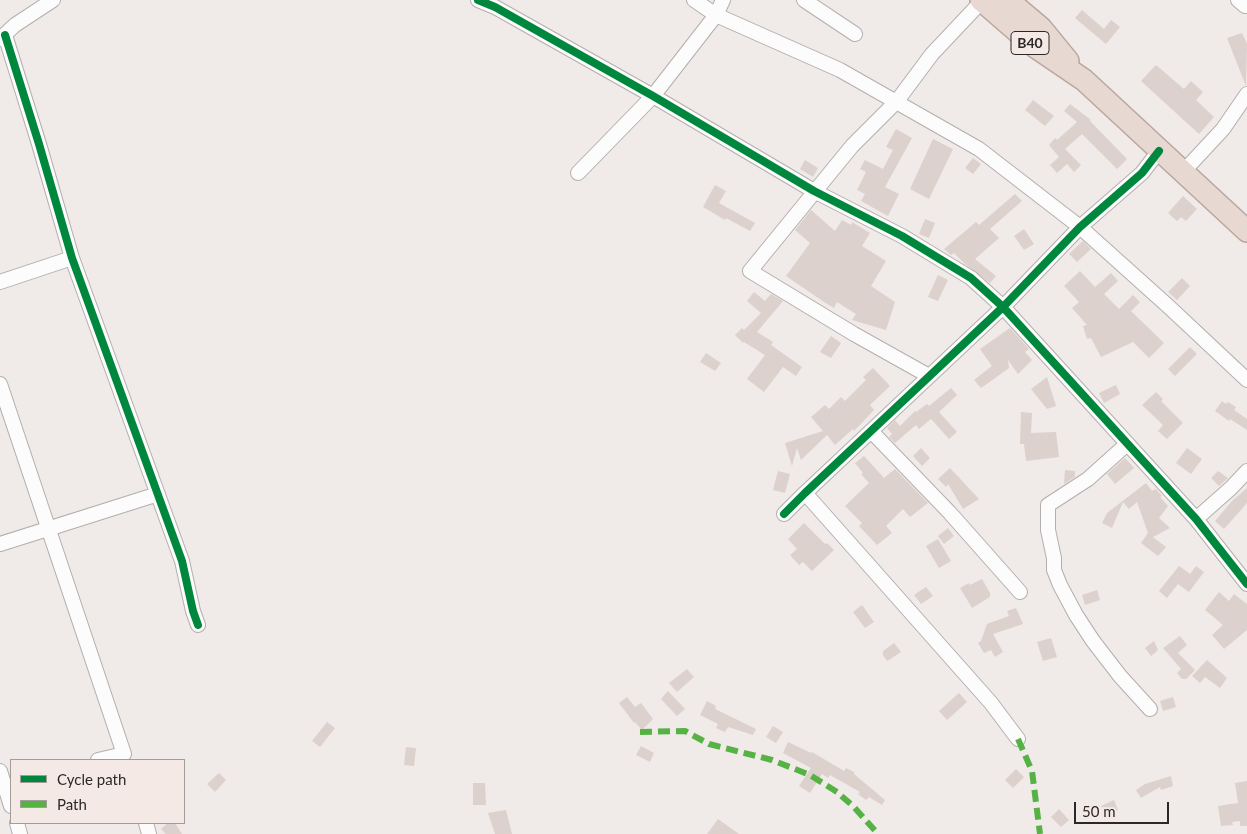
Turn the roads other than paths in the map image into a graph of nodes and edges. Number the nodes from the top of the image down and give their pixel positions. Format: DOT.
graph roads {
  1 [pos="53,0"];
  2 [pos="478,0"];
  3 [pos="694,0"];
  4 [pos="722,0"];
  5 [pos="804,0"];
  6 [pos="1008,0"];
  7 [pos="982,1"];
  8 [pos="497,3"];
  9 [pos="716,15"];
  10 [pos="855,34"];
  11 [pos="2,37"];
  12 [pos="1084,80"];
  13 [pos="1247,94"];
  14 [pos="653,96"];
  15 [pos="897,101"];
  16 [pos="1159,151"];
  17 [pos="1183,172"];
  18 [pos="578,173"];
  19 [pos="814,191"];
  20 [pos="1080,227"];
  21 [pos="1247,231"];
  22 [pos="72,258"];
  23 [pos="0,282"];
  24 [pos="1003,307"];
  25 [pos="929,376"];
  26 [pos="1247,380"];
  27 [pos="0,384"];
  28 [pos="871,430"];
  29 [pos="1127,444"];
  30 [pos="1247,471"];
  31 [pos="805,492"];
  32 [pos="158,494"];
  33 [pos="784,514"];
  34 [pos="1196,519"];
  35 [pos="48,529"];
  36 [pos="0,544"];
  37 [pos="1247,584"];
  38 [pos="1020,592"];
  39 [pos="198,625"];
  40 [pos="1150,709"];
  41 [pos="1018,739"];
  42 [pos="125,757"];
  43 [pos="107,759"];
  44 [pos="0,771"];
  45 [pos="5,788"];
  46 [pos="10,803"];
  1 -- 11 [label="street"];
  2 -- 8 [label="street"];
  3 -- 9 [label="street"];
  4 -- 9 [label="street"];
  5 -- 10 [label="street"];
  6 -- 12 [label="highway, B40"];
  7 -- 12 [label="highway, B40"];
  7 -- 15 [label="street"];
  8 -- 14 [label="street"];
  9 -- 14 [label="street"];
  9 -- 15 [label="street"];
  11 -- 22 [label="street"];
  12 -- 16 [label="highway, B40"];
  13 -- 17 [label="street"];
  14 -- 18 [label="street"];
  14 -- 19 [label="street"];
  15 -- 19 [label="street"];
  15 -- 20 [label="street"];
  16 -- 17 [label="highway, B40"];
  16 -- 20 [label="street"];
  17 -- 21 [label="highway, B40"];
  19 -- 24 [label="street"];
  19 -- 25 [label="street"];
  20 -- 24 [label="street"];
  20 -- 26 [label="street"];
  22 -- 23 [label="street"];
  22 -- 32 [label="street"];
  24 -- 25 [label="street"];
  24 -- 29 [label="street"];
  25 -- 28 [label="street"];
  27 -- 35 [label="street"];
  28 -- 31 [label="street"];
  28 -- 38 [label="street"];
  29 -- 34 [label="street"];
  29 -- 40 [label="street"];
  30 -- 34 [label="street"];
  31 -- 33 [label="street"];
  31 -- 41 [label="street"];
  32 -- 35 [label="street"];
  32 -- 39 [label="street"];
  34 -- 37 [label="street"];
  35 -- 36 [label="street"];
  35 -- 42 [label="street"];
  42 -- 43 [label="street"];
  44 -- 45 [label="street"];
  45 -- 46 [label="street"];
}
